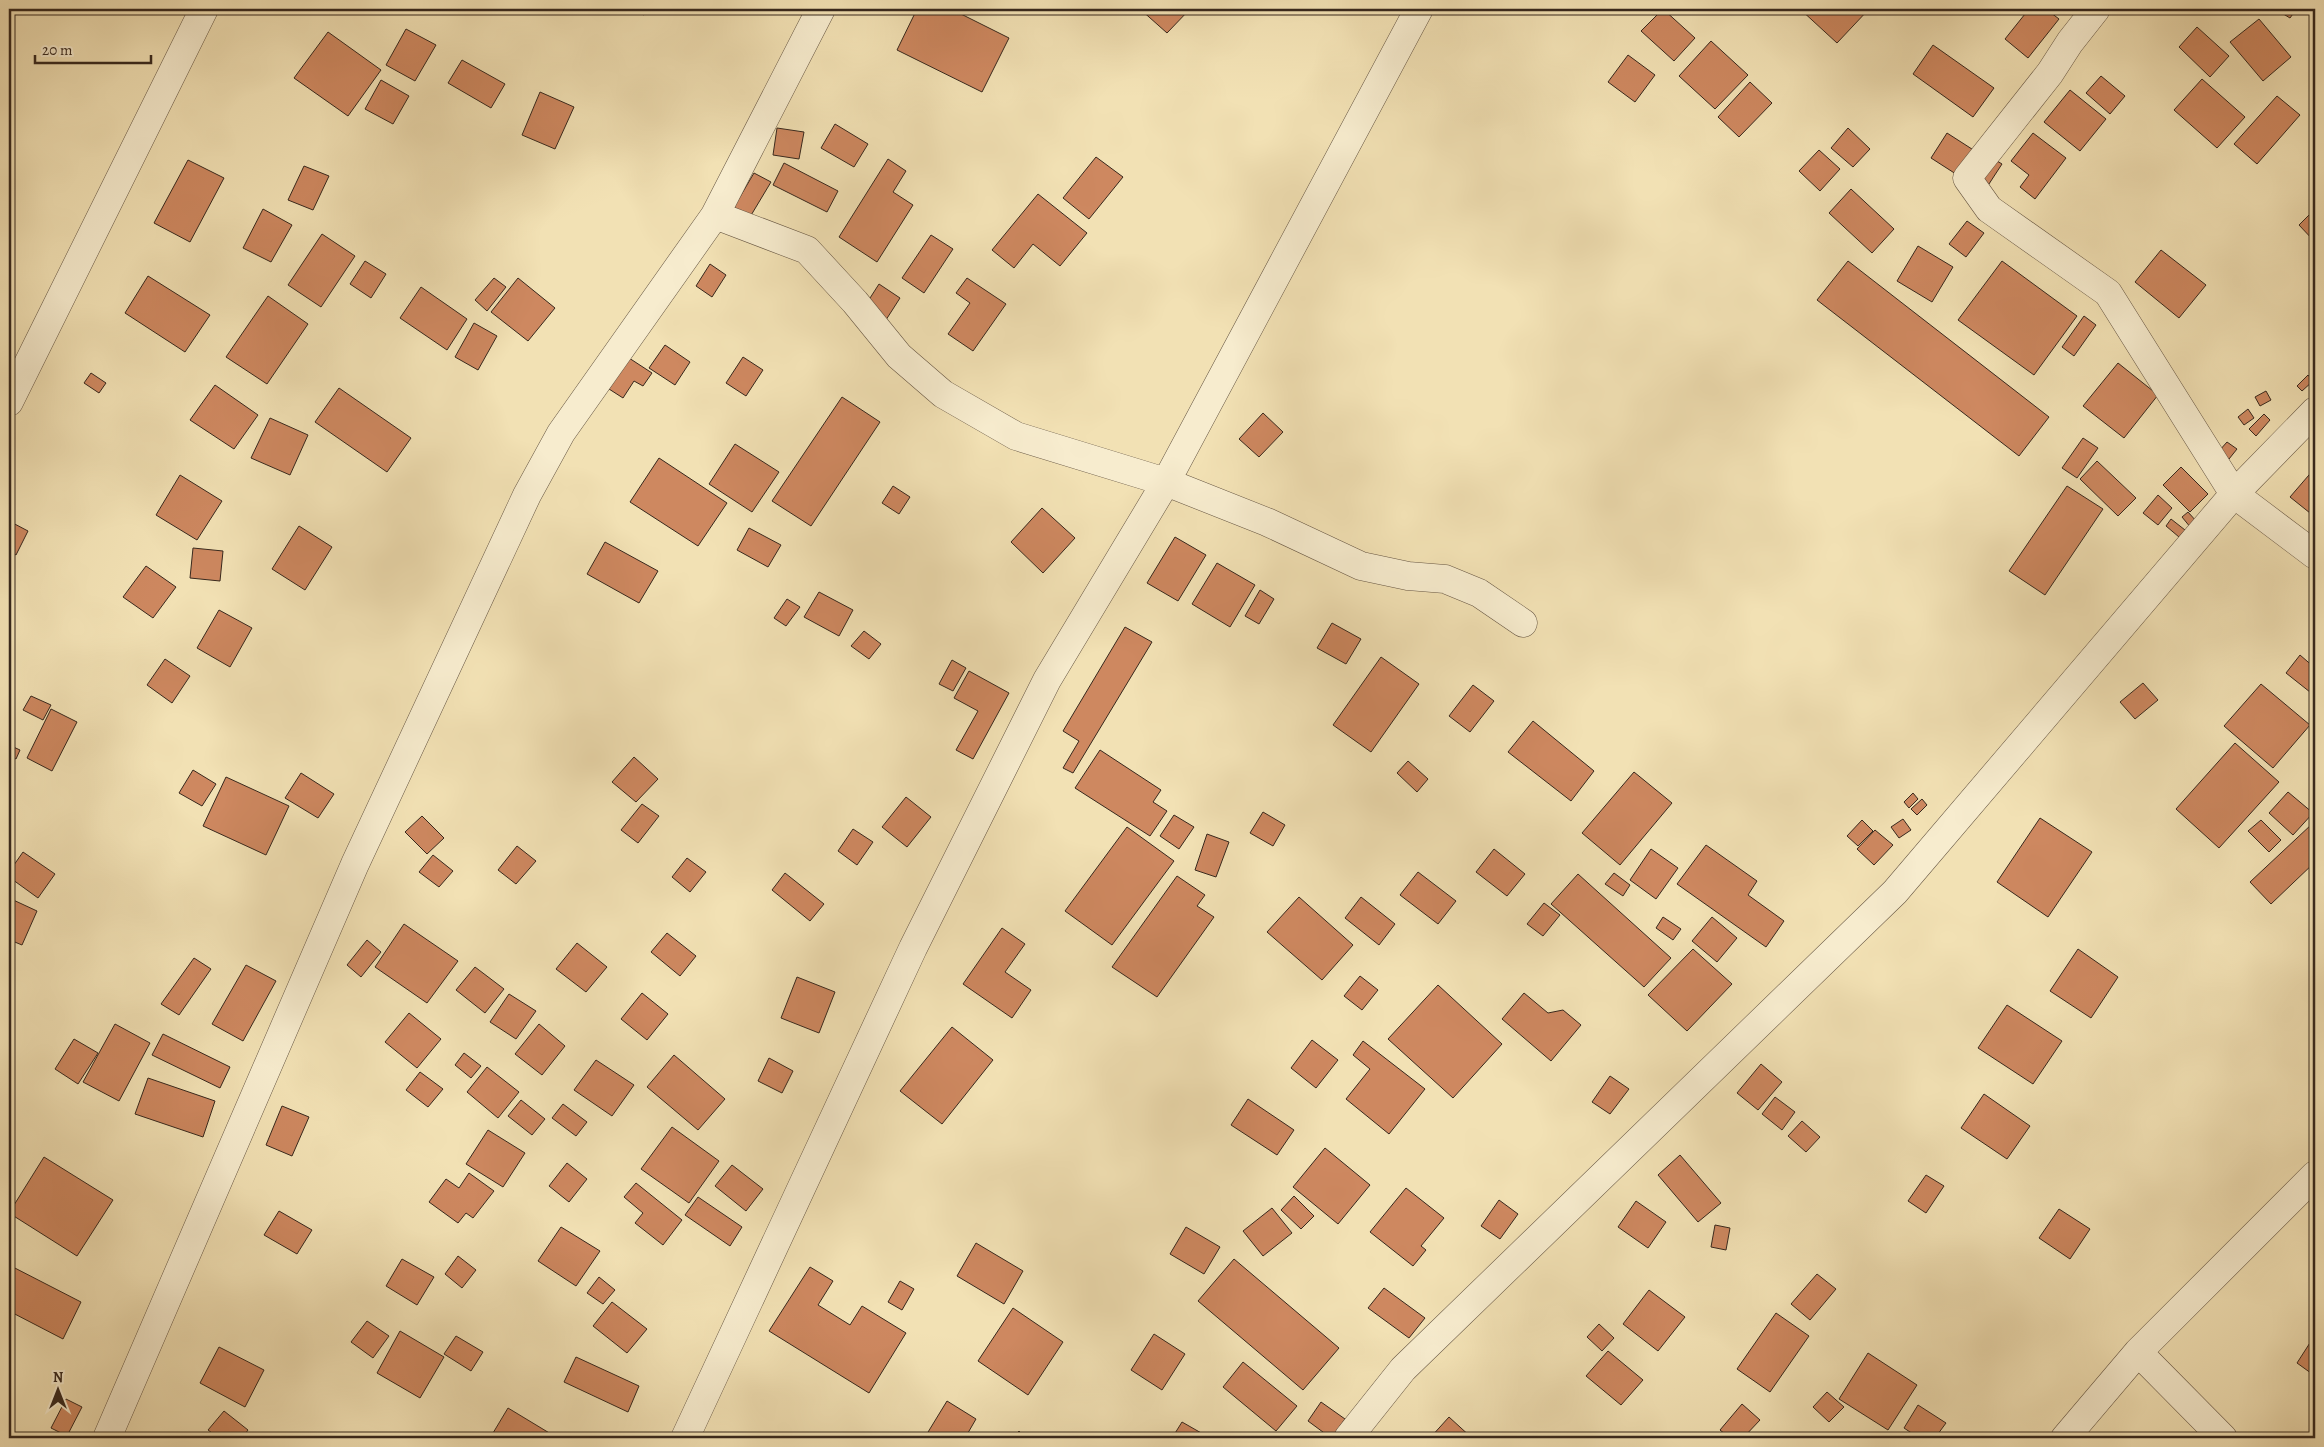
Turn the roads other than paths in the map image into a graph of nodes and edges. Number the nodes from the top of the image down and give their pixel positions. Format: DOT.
graph roads {
  1 [pos="204,9"];
  2 [pos="821,9"];
  3 [pos="1419,9"];
  4 [pos="2096,9"];
  5 [pos="716,215"];
  6 [pos="9,402"];
  7 [pos="2315,411"];
  8 [pos="1166,482"];
  9 [pos="2234,494"];
  10 [pos="2315,555"];
  11 [pos="1524,623"];
  12 [pos="2315,1175"];
  13 [pos="2138,1352"];
  14 [pos="107,1438"];
  15 [pos="685,1438"];
  16 [pos="1348,1438"];
  17 [pos="2065,1438"];
  18 [pos="2223,1438"];
  1 -- 6 [label="street"];
  2 -- 5 [label="street"];
  3 -- 8 [label="street"];
  4 -- 9 [label="street"];
  5 -- 8 [label="street"];
  5 -- 14 [label="street"];
  7 -- 9 [label="street"];
  8 -- 11 [label="street"];
  8 -- 15 [label="street"];
  9 -- 10 [label="street"];
  9 -- 16 [label="street"];
  12 -- 13 [label="street"];
  13 -- 17 [label="street"];
  13 -- 18 [label="street"];
}
